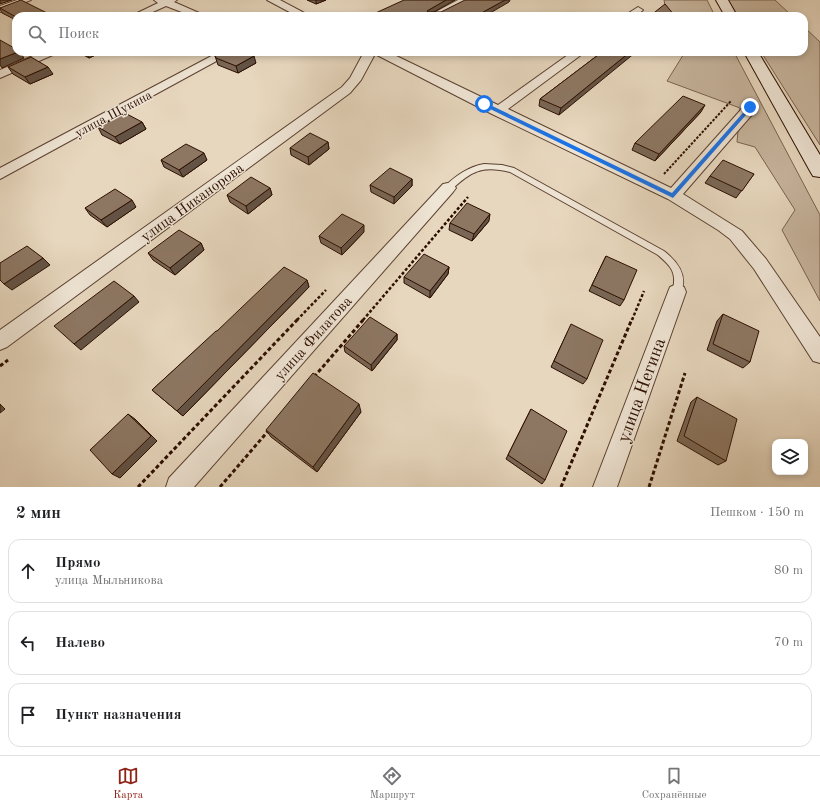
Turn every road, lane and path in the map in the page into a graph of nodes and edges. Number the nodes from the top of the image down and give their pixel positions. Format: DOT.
graph roads {
  1 [pos="26,0"];
  2 [pos="466,0"];
  3 [pos="722,0"];
  4 [pos="166,1"];
  5 [pos="277,1"];
  6 [pos="0,9"];
  7 [pos="638,10"];
  8 [pos="144,12"];
  9 [pos="192,12"];
  10 [pos="298,12"];
  11 [pos="441,12"];
  12 [pos="635,12"];
  13 [pos="729,12"];
  14 [pos="42,56"];
  15 [pos="220,56"];
  16 [pos="368,56"];
  17 [pos="387,56"];
  18 [pos="573,56"];
  19 [pos="754,56"];
  20 [pos="0,74"];
  21 [pos="731,102"];
  22 [pos="750,107"];
  23 [pos="497,111"];
  24 [pos="819,169"];
  25 [pos="0,174"];
  26 [pos="653,186"];
  27 [pos="448,188"];
  28 [pos="673,196"];
  29 [pos="468,197"];
  30 [pos="331,285"];
  31 [pos="644,291"];
  32 [pos="677,292"];
  33 [pos="0,341"];
  34 [pos="820,354"];
  35 [pos="685,373"];
  36 [pos="313,378"];
  37 [pos="272,427"];
  38 [pos="138,487"];
  39 [pos="178,487"];
  40 [pos="220,487"];
  41 [pos="561,487"];
  42 [pos="605,487"];
  43 [pos="649,487"];
  1 -- 6 [label="street"];
  2 -- 11 [label="street"];
  3 -- 13 [label="street"];
  4 -- 8 [label="street"];
  4 -- 9 [label="street"];
  5 -- 10 [label="street"];
  7 -- 12 [label="street"];
  14 -- 20 [label="street"];
  15 -- 25 [label="street, улица Щукина"];
  16 -- 33 [label="street, улица Никанорова"];
  17 -- 23 [label="street"];
  18 -- 23 [label="street"];
  19 -- 24 [label="street"];
  21 -- 26 [label="path"];
  22 -- 28 [label="street"];
  23 -- 26 [label="street"];
  26 -- 28 [label="street"];
  27 -- 32 [label="lane"];
  27 -- 39 [label="street, улица Филатова"];
  28 -- 34 [label="street"];
  29 -- 36 [label="path"];
  30 -- 38 [label="path"];
  31 -- 41 [label="path"];
  32 -- 42 [label="street, улица Негина"];
  35 -- 43 [label="path"];
  37 -- 40 [label="path"];
}
